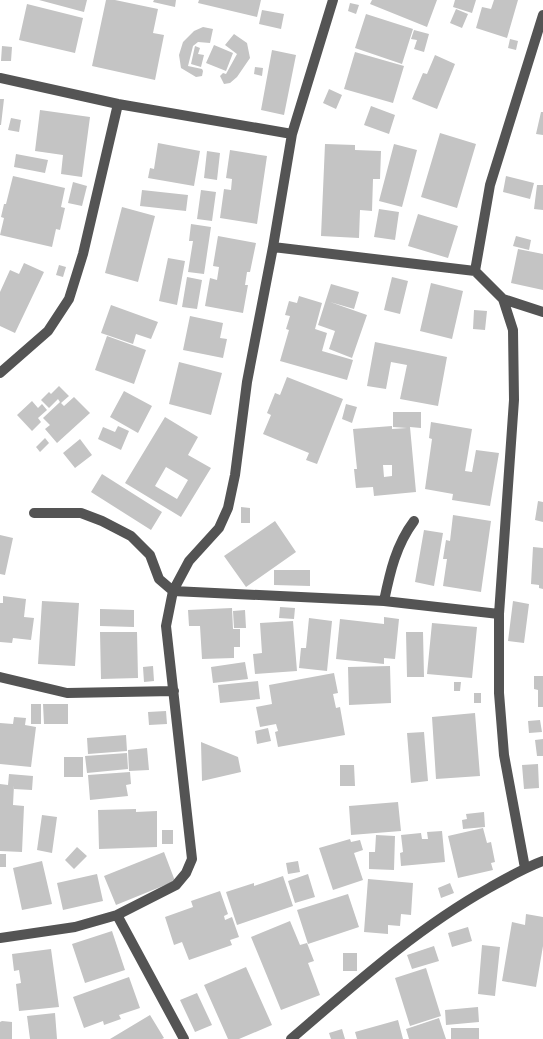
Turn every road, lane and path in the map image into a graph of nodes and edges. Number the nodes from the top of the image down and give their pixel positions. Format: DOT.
graph roads {
  1 [pos="333,0"];
  2 [pos="542,20"];
  3 [pos="0,78"];
  4 [pos="118,104"];
  5 [pos="292,134"];
  6 [pos="273,247"];
  7 [pos="475,271"];
  8 [pos="503,299"];
  9 [pos="543,312"];
  10 [pos="0,373"];
  11 [pos="34,514"];
  12 [pos="414,521"];
  13 [pos="173,591"];
  14 [pos="384,601"];
  15 [pos="499,614"];
  16 [pos="0,677"];
  17 [pos="174,692"];
  18 [pos="543,861"];
  19 [pos="525,868"];
  20 [pos="117,915"];
  21 [pos="0,938"];
  22 [pos="184,1039"];
  23 [pos="291,1039"];
  1 -- 5 [label="street"];
  2 -- 7 [label="street"];
  3 -- 4 [label="street"];
  4 -- 5 [label="street"];
  4 -- 10 [label="street"];
  5 -- 6 [label="street"];
  6 -- 7 [label="street"];
  6 -- 13 [label="street"];
  7 -- 8 [label="street"];
  8 -- 9 [label="street"];
  8 -- 15 [label="street"];
  11 -- 13 [label="street"];
  12 -- 14 [label="street"];
  13 -- 14 [label="street"];
  13 -- 17 [label="street"];
  14 -- 15 [label="street"];
  15 -- 19 [label="street"];
  16 -- 17 [label="street"];
  17 -- 20 [label="street"];
  18 -- 19 [label="street"];
  19 -- 23 [label="street"];
  20 -- 21 [label="street"];
  20 -- 22 [label="street"];
}
